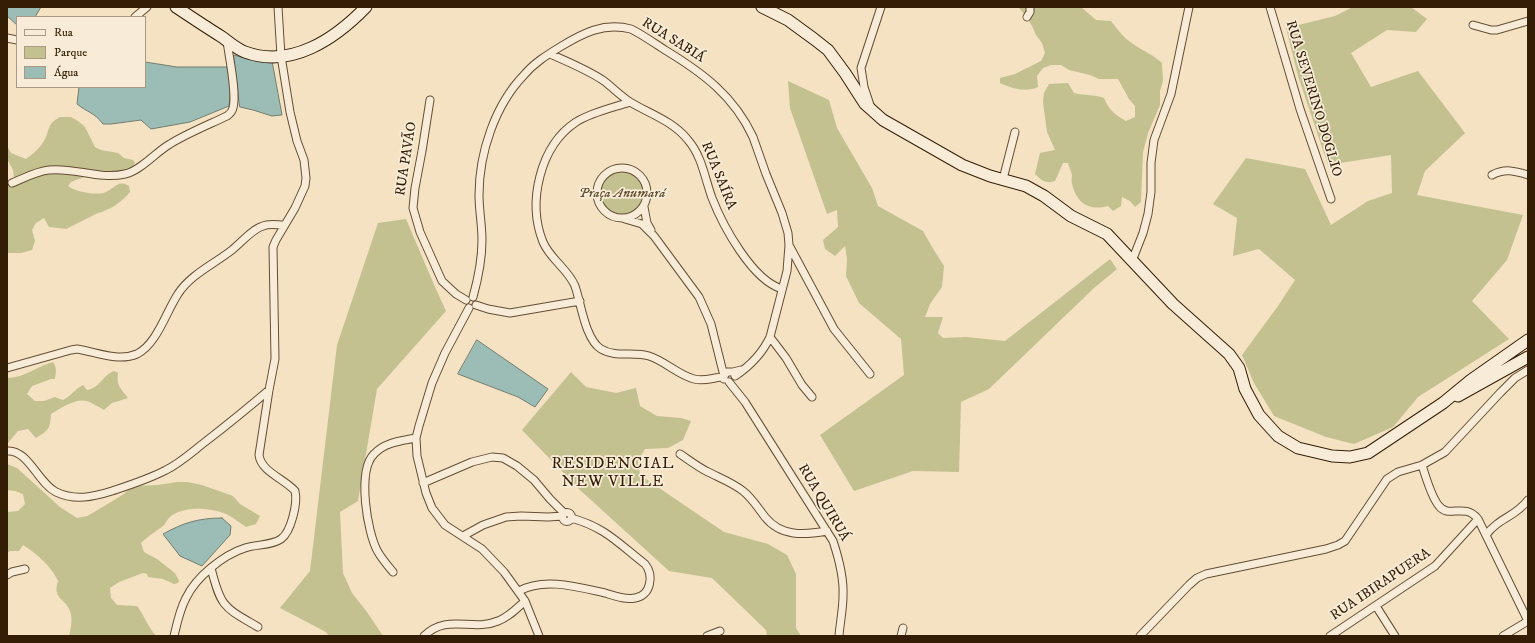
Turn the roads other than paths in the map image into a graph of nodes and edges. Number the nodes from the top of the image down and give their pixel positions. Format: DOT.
graph roads {
  1 [pos="147,7"];
  2 [pos="176,7"];
  3 [pos="278,7"];
  4 [pos="366,7"];
  5 [pos="762,7"];
  6 [pos="881,7"];
  7 [pos="1030,7"];
  8 [pos="1189,7"];
  9 [pos="1270,7"];
  10 [pos="136,16"];
  11 [pos="1027,17"];
  12 [pos="1528,21"];
  13 [pos="1473,25"];
  14 [pos="227,41"];
  15 [pos="550,54"];
  16 [pos="281,56"];
  17 [pos="430,100"];
  18 [pos="630,102"];
  19 [pos="873,113"];
  20 [pos="1015,132"];
  21 [pos="1492,175"];
  22 [pos="1528,175"];
  23 [pos="1003,179"];
  24 [pos="12,183"];
  25 [pos="1331,199"];
  26 [pos="644,207"];
  27 [pos="625,219"];
  28 [pos="284,225"];
  29 [pos="654,236"];
  30 [pos="789,245"];
  31 [pos="1132,261"];
  32 [pos="782,289"];
  33 [pos="470,299"];
  34 [pos="580,301"];
  35 [pos="473,306"];
  36 [pos="770,337"];
  37 [pos="1528,340"];
  38 [pos="766,346"];
  39 [pos="779,351"];
  40 [pos="1528,357"];
  41 [pos="7,368"];
  42 [pos="1528,370"];
  43 [pos="870,374"];
  44 [pos="729,377"];
  45 [pos="269,390"];
  46 [pos="812,397"];
  47 [pos="1443,403"];
  48 [pos="416,438"];
  49 [pos="7,451"];
  50 [pos="680,454"];
  51 [pos="1422,465"];
  52 [pos="423,483"];
  53 [pos="1528,500"];
  54 [pos="566,518"];
  55 [pos="1478,519"];
  56 [pos="474,530"];
  57 [pos="827,531"];
  58 [pos="1486,535"];
  59 [pos="463,536"];
  60 [pos="473,542"];
  61 [pos="211,568"];
  62 [pos="25,569"];
  63 [pos="393,572"];
  64 [pos="7,575"];
  65 [pos="519,591"];
  66 [pos="525,600"];
  67 [pos="1376,606"];
  68 [pos="1528,621"];
  69 [pos="258,627"];
  70 [pos="904,628"];
  71 [pos="720,631"];
  72 [pos="1333,635"];
  73 [pos="174,636"];
  74 [pos="424,636"];
  75 [pos="539,636"];
  76 [pos="707,636"];
  77 [pos="839,636"];
  78 [pos="901,636"];
  79 [pos="1140,636"];
  80 [pos="1395,636"];
  81 [pos="1503,636"];
  1 -- 10 [label="street"];
  2 -- 14 [label="main road"];
  3 -- 16 [label="street"];
  4 -- 16 [label="main road"];
  5 -- 19 [label="main road"];
  6 -- 19 [label="street"];
  7 -- 11 [label="street"];
  8 -- 31 [label="street"];
  9 -- 25 [label="street, RUA SEVERINO DOGLIO"];
  12 -- 13 [label="street"];
  14 -- 16 [label="main road"];
  14 -- 24 [label="street"];
  15 -- 18 [label="street, RUA SAÍRA"];
  15 -- 30 [label="street, RUA SABIÁ"];
  15 -- 33 [label="street, RUA SABIÁ"];
  16 -- 28 [label="street"];
  17 -- 33 [label="street, RUA PAVÃO"];
  18 -- 32 [label="street, RUA SAÍRA"];
  18 -- 34 [label="street, RUA SABIÁ"];
  19 -- 23 [label="main road"];
  20 -- 23 [label="street"];
  21 -- 22 [label="street"];
  23 -- 31 [label="main road"];
  26 -- 27 [label="street"];
  26 -- 27 [label="street"];
  26 -- 29 [label="street"];
  27 -- 29 [label="street"];
  28 -- 41 [label="street"];
  28 -- 45 [label="street"];
  29 -- 44 [label="street, RUA QUIRUÁ"];
  30 -- 32 [label="street, RUA SABIÁ"];
  30 -- 43 [label="street"];
  31 -- 47 [label="main road"];
  32 -- 36 [label="street, RUA SABIÁ"];
  33 -- 35 [label="street"];
  34 -- 35 [label="street"];
  34 -- 44 [label="street, RUA SABIÁ"];
  35 -- 48 [label="street"];
  36 -- 38 [label="street, RUA SABIÁ"];
  36 -- 39 [label="street"];
  37 -- 47 [label="main road"];
  38 -- 39 [label="street"];
  38 -- 44 [label="street, RUA SABIÁ"];
  39 -- 46 [label="street"];
  40 -- 47 [label="main road"];
  42 -- 51 [label="street"];
  44 -- 57 [label="street, RUA QUIRUÁ"];
  45 -- 49 [label="street"];
  45 -- 61 [label="street"];
  48 -- 52 [label="street"];
  48 -- 63 [label="street"];
  50 -- 57 [label="street"];
  51 -- 55 [label="street"];
  51 -- 79 [label="street"];
  52 -- 54 [label="street"];
  52 -- 59 [label="street"];
  53 -- 58 [label="street"];
  54 -- 56 [label="street"];
  54 -- 65 [label="street"];
  55 -- 58 [label="street"];
  55 -- 67 [label="street, RUA IBIRAPUERA"];
  56 -- 59 [label="street"];
  56 -- 60 [label="street"];
  57 -- 77 [label="street, RUA QUIRUÁ"];
  58 -- 68 [label="street"];
  59 -- 60 [label="street"];
  60 -- 65 [label="street"];
  61 -- 69 [label="street"];
  61 -- 73 [label="street"];
  62 -- 64 [label="street"];
  65 -- 66 [label="street"];
  66 -- 74 [label="street"];
  66 -- 75 [label="street"];
  67 -- 72 [label="street, RUA IBIRAPUERA"];
  67 -- 80 [label="street"];
  68 -- 81 [label="street"];
  70 -- 78 [label="street"];
  71 -- 76 [label="street"];
}
